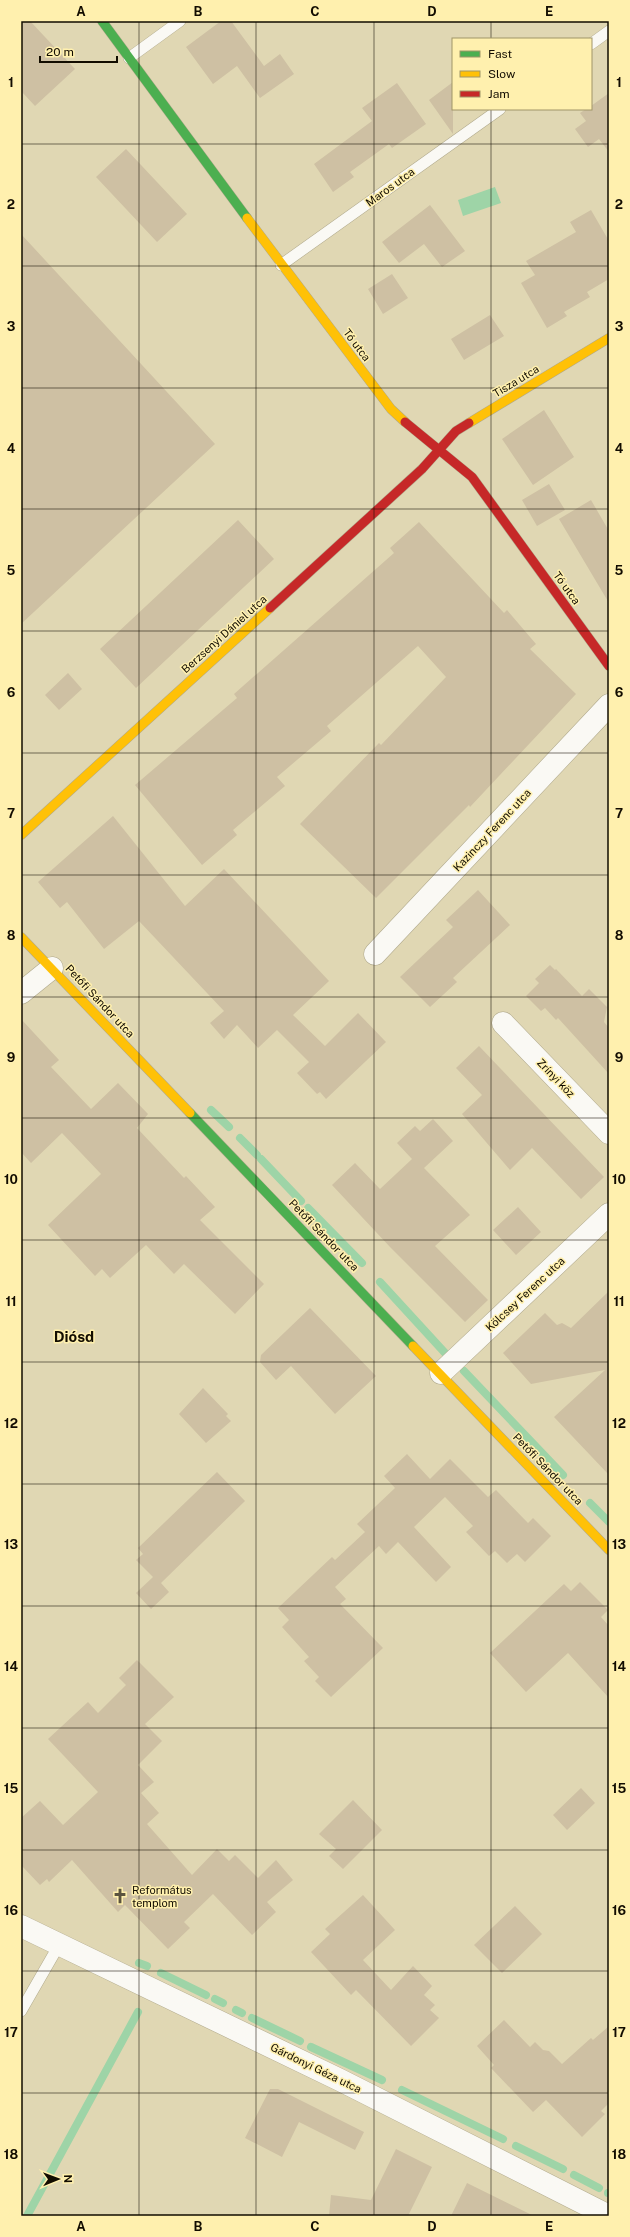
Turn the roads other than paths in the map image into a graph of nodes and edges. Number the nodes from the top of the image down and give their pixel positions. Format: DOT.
graph roads {
  1 [pos="102,21"];
  2 [pos="180,21"];
  3 [pos="609,31"];
  4 [pos="592,43"];
  5 [pos="129,58"];
  6 [pos="499,110"];
  7 [pos="281,265"];
  8 [pos="609,338"];
  9 [pos="440,449"];
  10 [pos="609,666"];
  11 [pos="609,705"];
  12 [pos="21,834"];
  13 [pos="21,937"];
  14 [pos="375,954"];
  15 [pos="52,968"];
  16 [pos="21,993"];
  17 [pos="503,1023"];
  18 [pos="609,1133"];
  19 [pos="609,1214"];
  20 [pos="441,1373"];
  21 [pos="609,1550"];
  22 [pos="21,1926"];
  23 [pos="59,1945"];
  24 [pos="21,2010"];
  25 [pos="609,2216"];
  1 -- 5 [label="street, Tó utca"];
  2 -- 5 [label="lane"];
  3 -- 4 [label="lane"];
  5 -- 7 [label="street, Tó utca"];
  6 -- 7 [label="lane, Maros utca"];
  7 -- 9 [label="street, Tó utca"];
  8 -- 9 [label="street, Tisza utca"];
  9 -- 10 [label="street, Tó utca"];
  9 -- 12 [label="street, Berzsenyi Dániel utca"];
  11 -- 14 [label="street, Kazinczy Ferenc utca"];
  13 -- 15 [label="street, Petőfi Sándor utca"];
  15 -- 16 [label="street"];
  15 -- 20 [label="street, Petőfi Sándor utca"];
  17 -- 18 [label="street, Zrínyi köz"];
  19 -- 20 [label="street, Kölcsey Ferenc utca"];
  20 -- 21 [label="street, Petőfi Sándor utca"];
  22 -- 23 [label="street, Gárdonyi Géza utca"];
  23 -- 24 [label="lane"];
  23 -- 25 [label="street, Gárdonyi Géza utca"];
}
